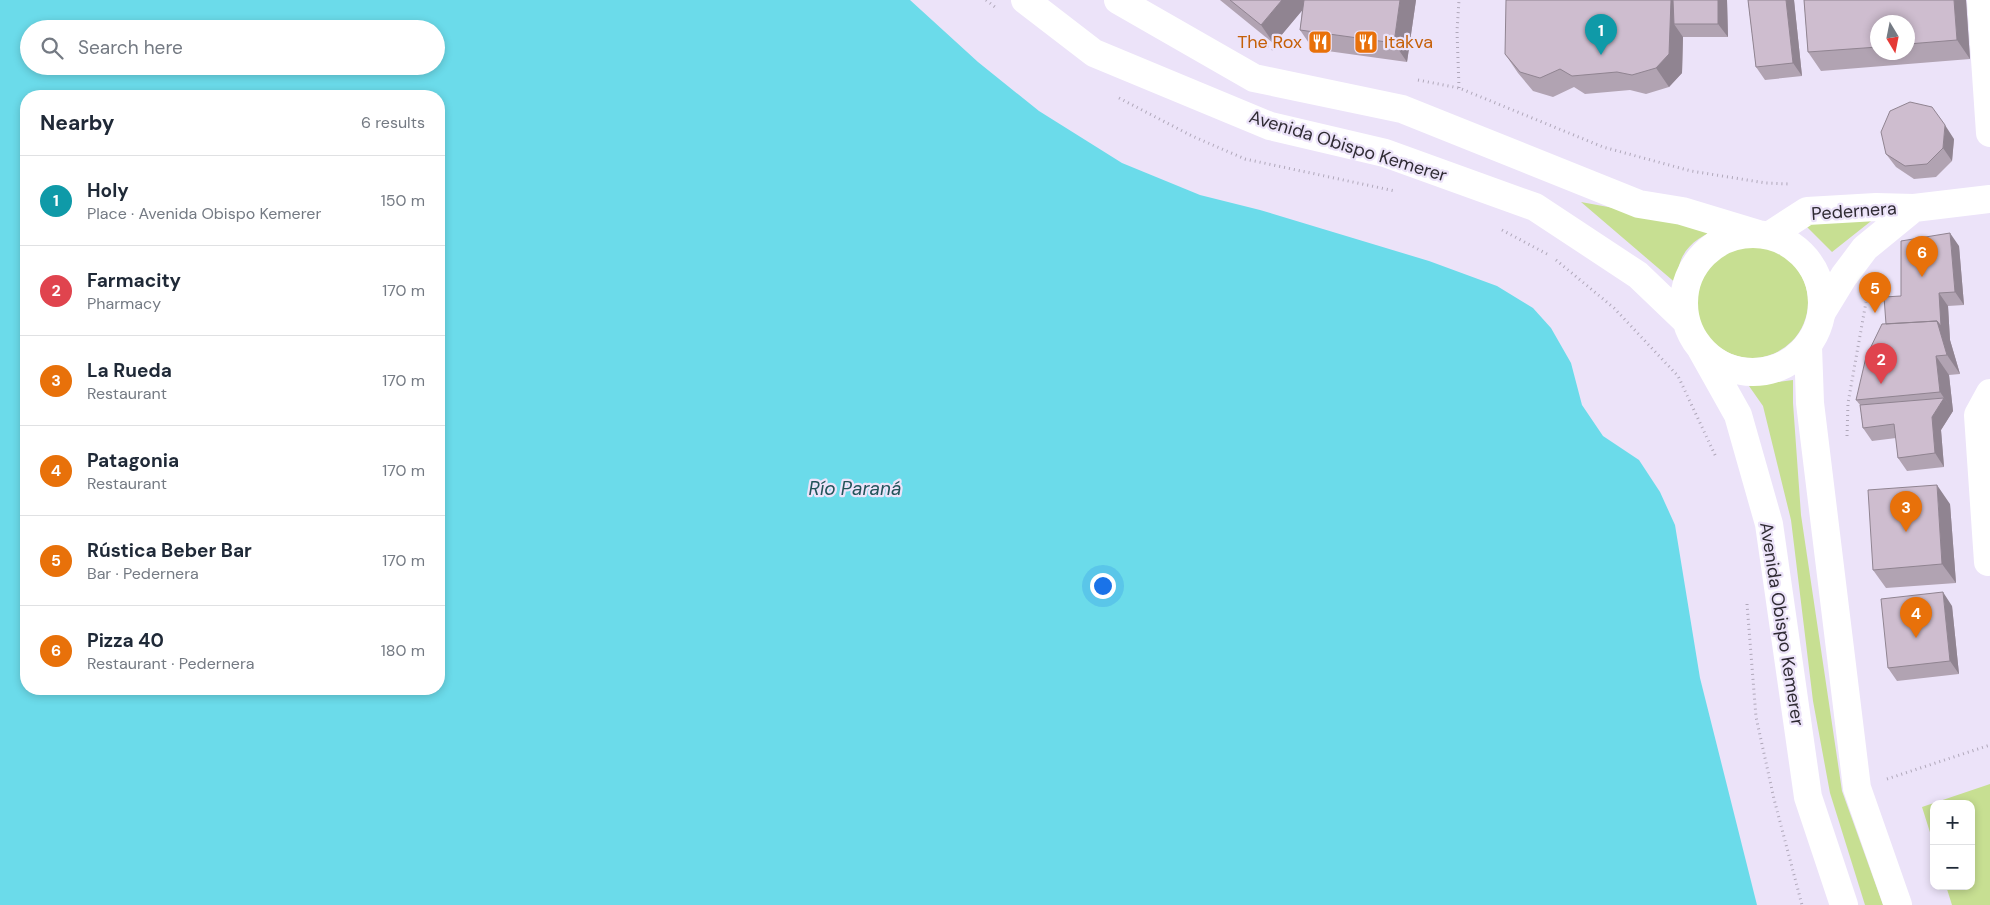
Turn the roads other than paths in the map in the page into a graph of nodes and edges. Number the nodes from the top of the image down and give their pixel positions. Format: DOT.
graph roads {
  1 [pos="1118,0"];
  2 [pos="1981,0"];
  3 [pos="1014,7"];
  4 [pos="1990,133"];
  5 [pos="1990,199"];
  6 [pos="1914,208"];
  7 [pos="1764,234"];
  8 [pos="1822,312"];
  9 [pos="1686,321"];
  10 [pos="1808,346"];
  11 [pos="1701,349"];
  12 [pos="1990,393"];
  13 [pos="1988,562"];
  14 [pos="1844,905"];
  15 [pos="1898,905"];
  1 -- 7 [label="main road, Avenida Obispo Kemerer"];
  2 -- 4 [label="main road"];
  3 -- 9 [label="main road, Avenida Obispo Kemerer"];
  5 -- 6 [label="main road, Pedernera"];
  6 -- 7 [label="main road, Pedernera"];
  6 -- 8 [label="main road, Pedernera"];
  7 -- 8 [label="main road, Avenida Obispo Kemerer"];
  7 -- 9 [label="main road, Avenida Obispo Kemerer"];
  8 -- 10 [label="main road, Avenida Obispo Kemerer"];
  9 -- 11 [label="main road, Avenida Obispo Kemerer"];
  10 -- 11 [label="main road, Avenida Obispo Kemerer"];
  10 -- 15 [label="main road, Avenida Obispo Kemerer"];
  11 -- 14 [label="main road, Avenida Obispo Kemerer"];
  12 -- 13 [label="main road"];
}
